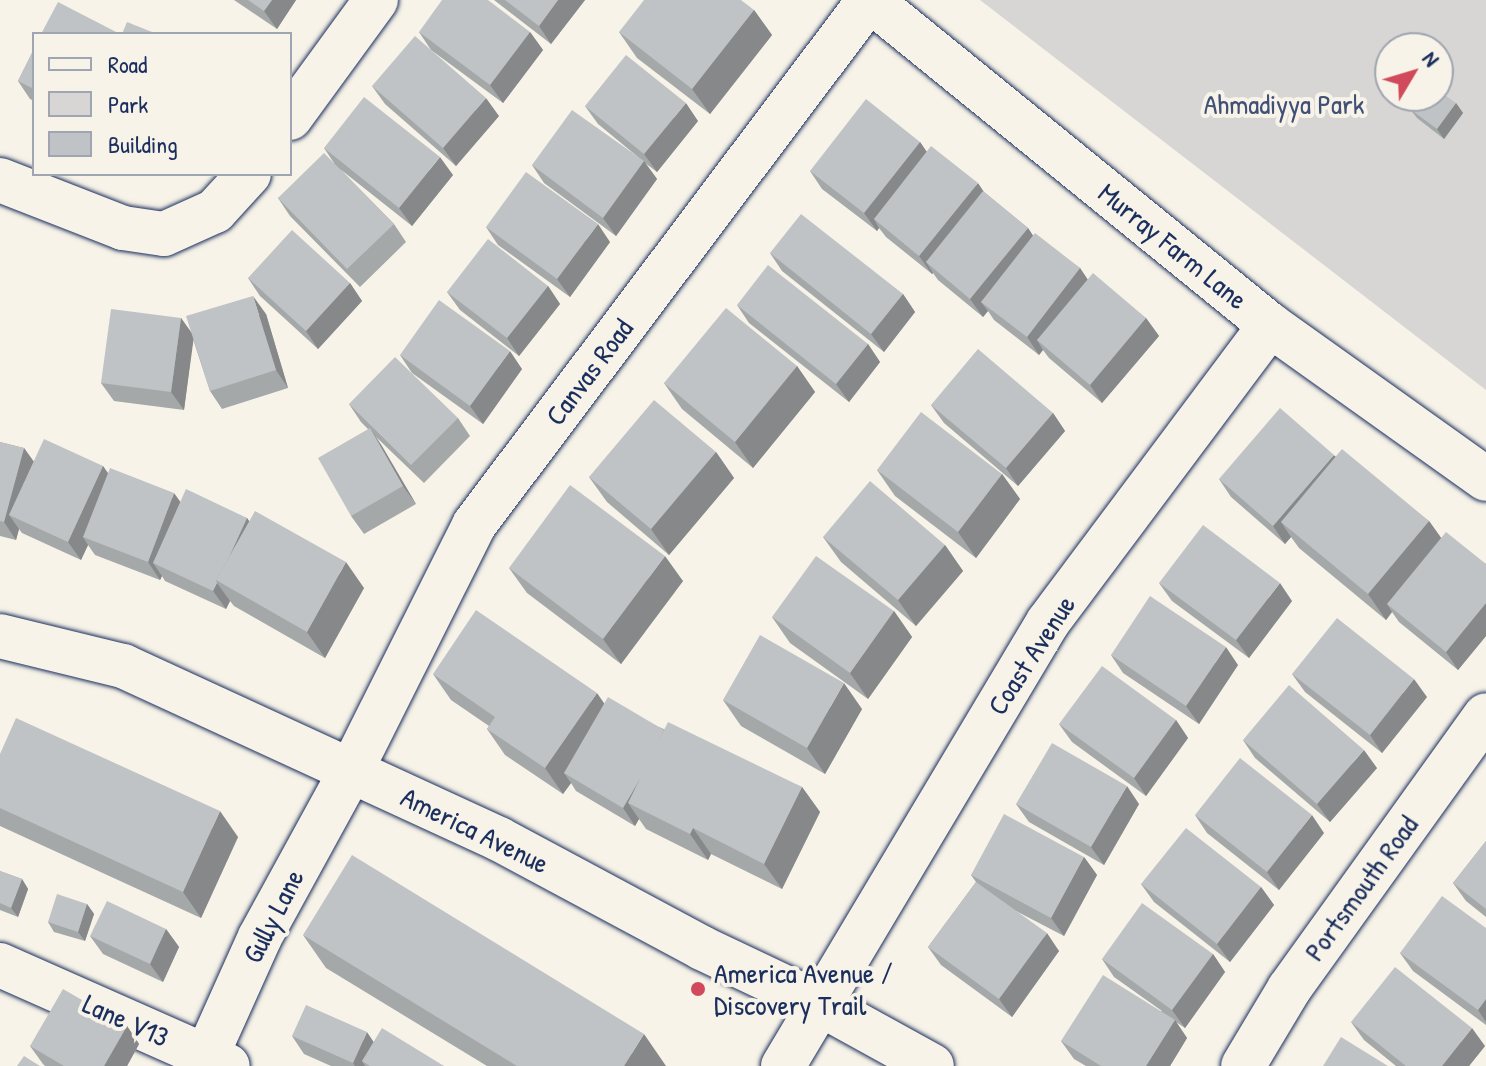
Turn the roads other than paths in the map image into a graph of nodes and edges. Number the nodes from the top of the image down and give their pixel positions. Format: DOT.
graph roads {
  1 [pos="376,0"];
  2 [pos="870,0"];
  3 [pos="292,115"];
  4 [pos="247,176"];
  5 [pos="0,180"];
  6 [pos="1270,325"];
  7 [pos="1486,479"];
  8 [pos="0,636"];
  9 [pos="1486,715"];
  10 [pos="351,771"];
  11 [pos="0,965"];
  12 [pos="818,1003"];
  13 [pos="212,1062"];
  14 [pos="783,1066"];
  15 [pos="932,1066"];
  16 [pos="1243,1066"];
  1 -- 3 [label="street"];
  2 -- 6 [label="street, Murray Farm Lane"];
  2 -- 10 [label="street, Canvas Road"];
  4 -- 5 [label="street"];
  6 -- 7 [label="street, Murray Farm Lane"];
  6 -- 12 [label="street, Coast Avenue"];
  8 -- 10 [label="street, America Avenue"];
  9 -- 16 [label="street, Portsmouth Road"];
  10 -- 12 [label="street, America Avenue"];
  10 -- 13 [label="street, Gully Lane"];
  11 -- 13 [label="street, Lane V13"];
  12 -- 14 [label="street, Coast Avenue"];
  12 -- 15 [label="street, America Avenue"];
}
